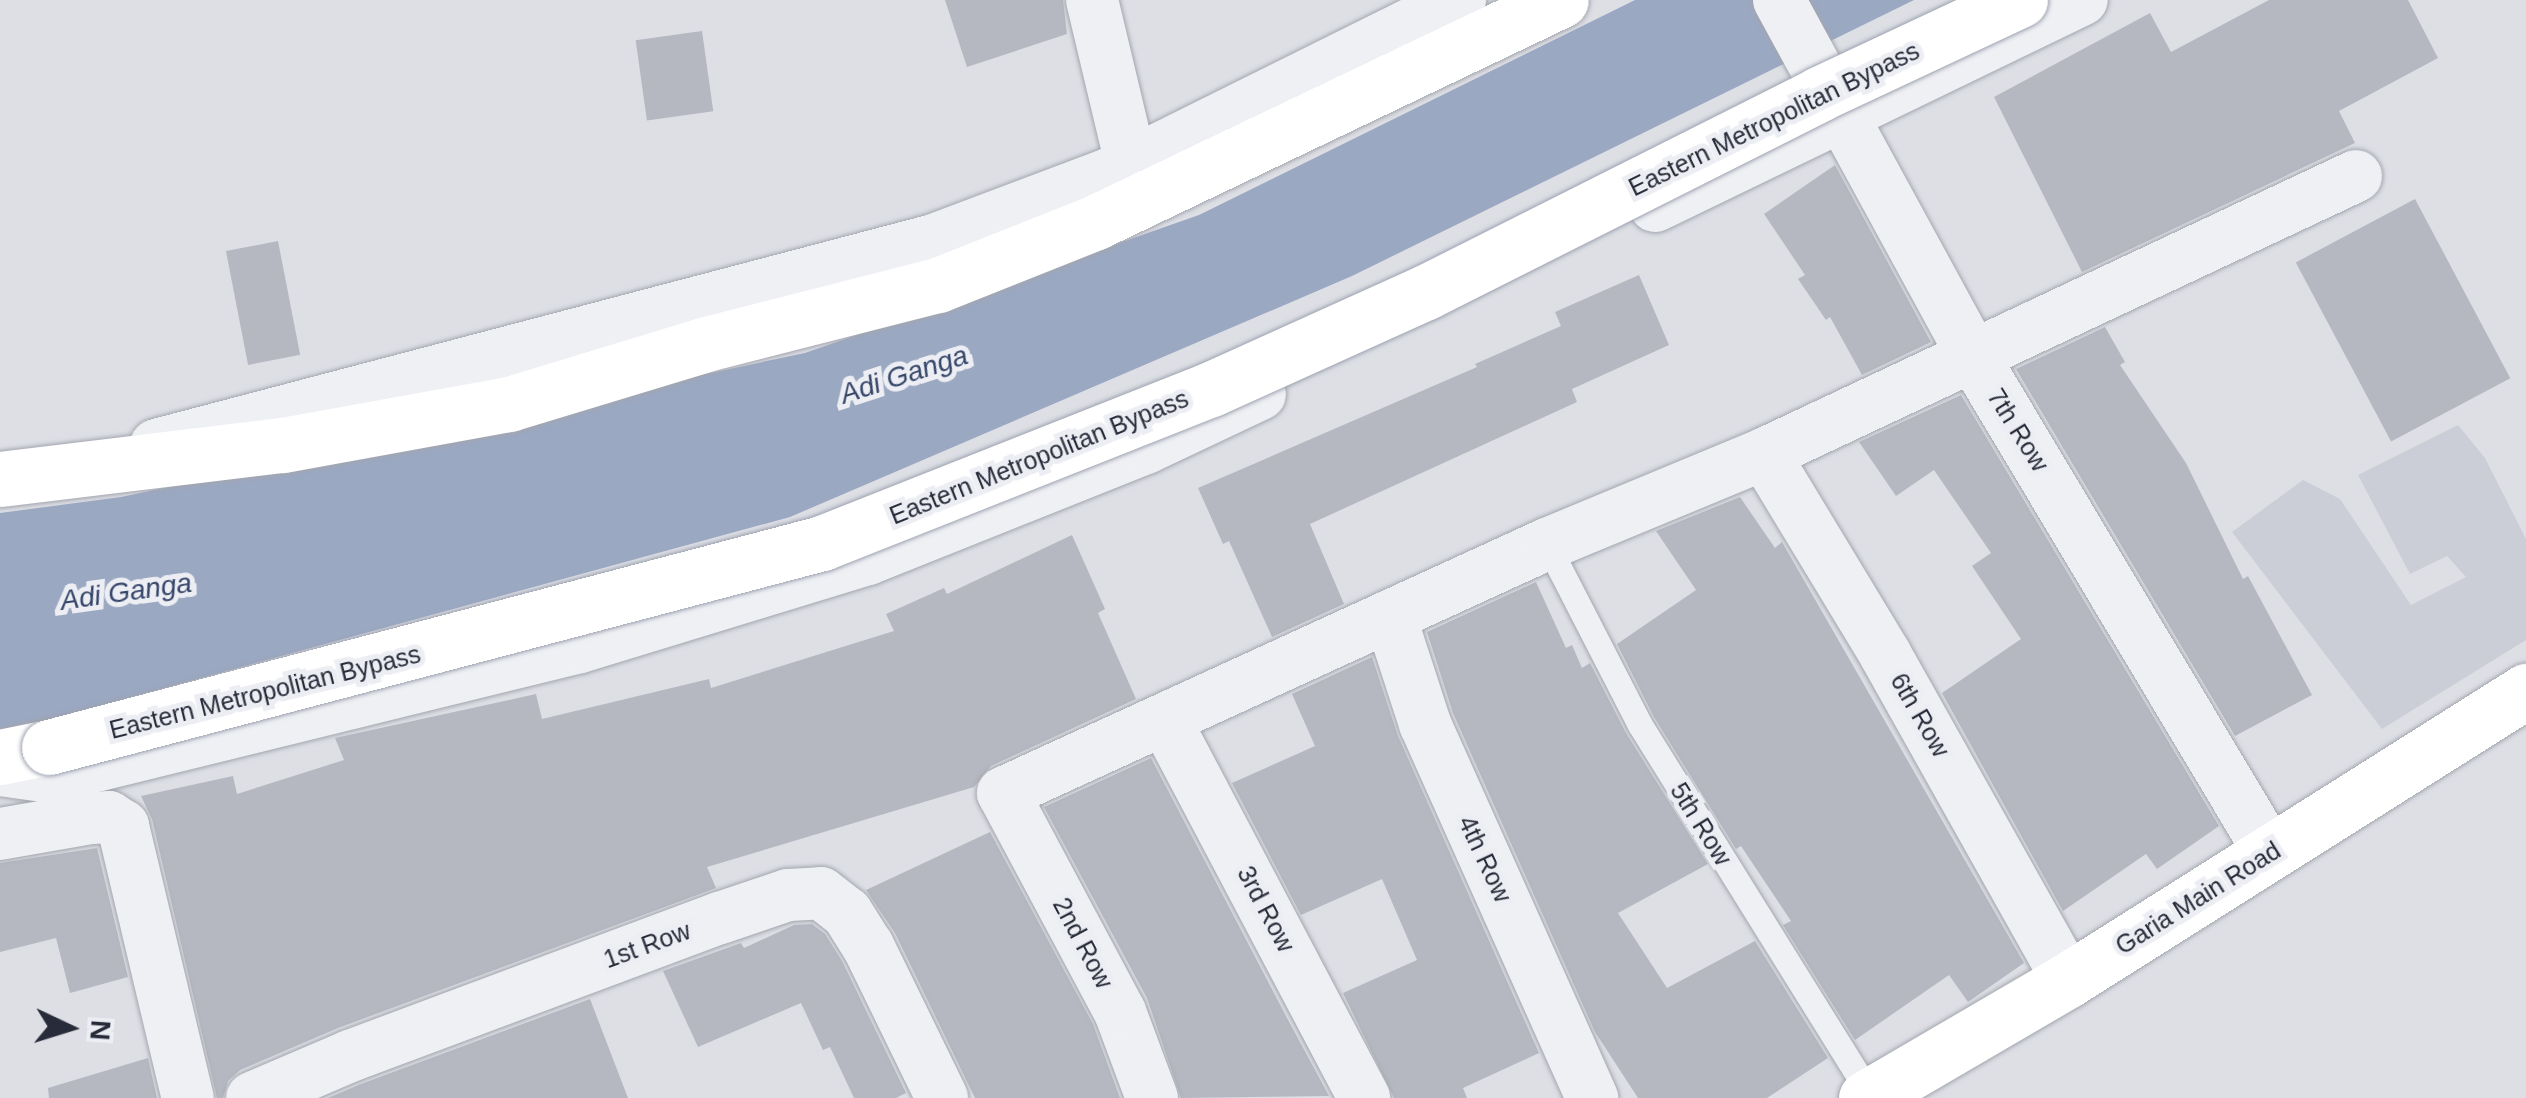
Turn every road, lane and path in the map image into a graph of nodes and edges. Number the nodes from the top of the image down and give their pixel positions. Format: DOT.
graph roads {
  1 [pos="1092,0"];
  2 [pos="1460,0"];
  3 [pos="1560,0"];
  4 [pos="2020,0"];
  5 [pos="2082,0"];
  6 [pos="1790,20"];
  7 [pos="1844,116"];
  8 [pos="1131,164"];
  9 [pos="2356,176"];
  10 [pos="1974,358"];
  11 [pos="1764,454"];
  12 [pos="74,470"];
  13 [pos="0,479"];
  14 [pos="1547,544"];
  15 [pos="1390,616"];
  16 [pos="2526,690"];
  17 [pos="1166,722"];
  18 [pos="25,752"];
  19 [pos="0,770"];
  20 [pos="0,834"];
  21 [pos="2270,853"];
  22 [pos="2068,980"];
  23 [pos="1868,1097"];
  24 [pos="188,1098"];
  25 [pos="252,1098"];
  26 [pos="942,1098"];
  27 [pos="1152,1098"];
  28 [pos="1364,1098"];
  29 [pos="1592,1098"];
  1 -- 8 [label="street"];
  2 -- 8 [label="street"];
  3 -- 12 [label="main road"];
  4 -- 18 [label="main road, Eastern Metropolitan Bypass, bridge"];
  5 -- 7 [label="street"];
  6 -- 7 [label="street, 7th Row"];
  7 -- 10 [label="street, 7th Row"];
  7 -- 19 [label="street"];
  8 -- 12 [label="street"];
  9 -- 10 [label="street"];
  10 -- 11 [label="street"];
  10 -- 21 [label="street, 7th Row"];
  11 -- 14 [label="street"];
  11 -- 22 [label="street, 6th Row"];
  12 -- 13 [label="main road"];
  14 -- 15 [label="street"];
  14 -- 23 [label="lane, 5th Row"];
  15 -- 17 [label="street"];
  15 -- 29 [label="street, 4th Row"];
  16 -- 21 [label="main road, Garia Main Road"];
  17 -- 27 [label="street, 2nd Row"];
  17 -- 28 [label="street, 3rd Row"];
  20 -- 24 [label="street"];
  21 -- 22 [label="main road, Garia Main Road"];
  22 -- 23 [label="main road, Garia Main Road"];
  25 -- 26 [label="street, 1st Row"];
}
